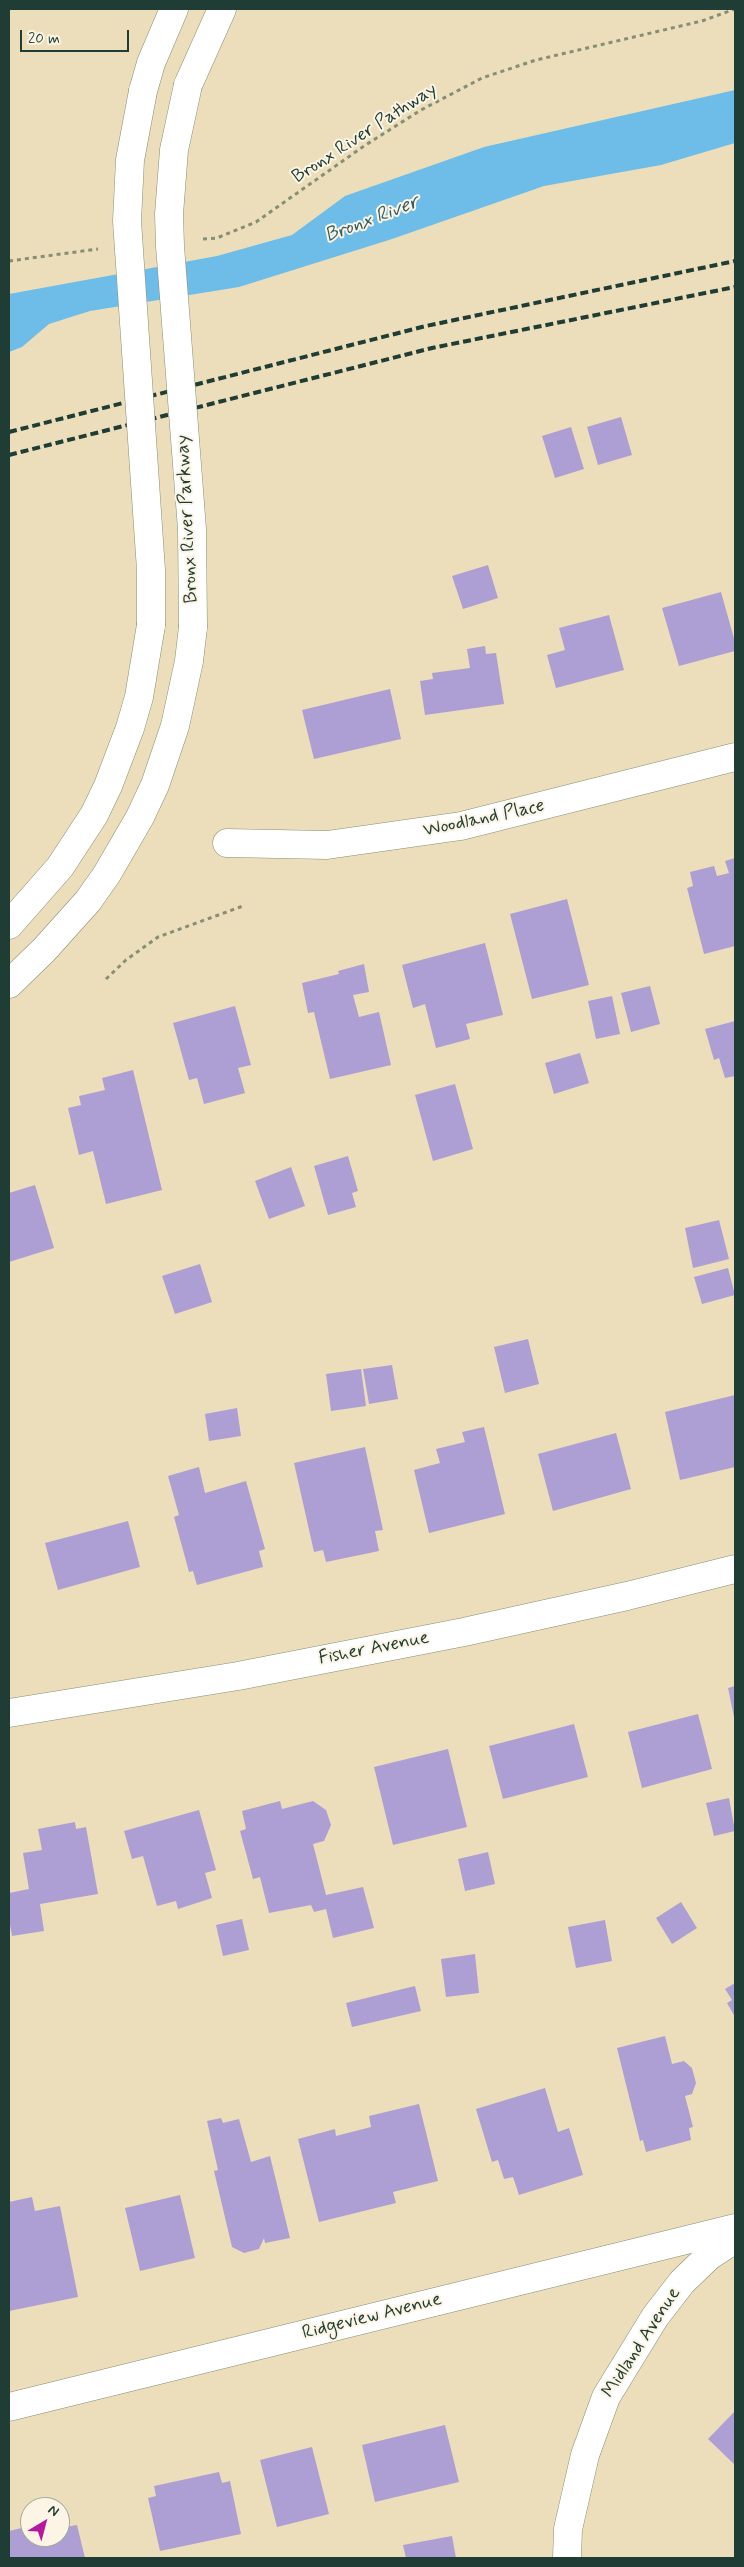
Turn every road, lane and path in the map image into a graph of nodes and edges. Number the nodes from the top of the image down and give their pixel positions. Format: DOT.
graph roads {
  1 [pos="174,9"];
  2 [pos="222,9"];
  3 [pos="735,9"];
  4 [pos="198,239"];
  5 [pos="104,248"];
  6 [pos="9,261"];
  7 [pos="735,757"];
  8 [pos="227,843"];
  9 [pos="243,906"];
  10 [pos="9,925"];
  11 [pos="106,979"];
  12 [pos="9,984"];
  13 [pos="735,1569"];
  14 [pos="9,1713"];
  15 [pos="735,2228"];
  16 [pos="735,2239"];
  17 [pos="9,2407"];
  18 [pos="567,2558"];
  1 -- 10 [label="main road, Bronx River Parkway, bridge"];
  2 -- 12 [label="main road, Bronx River Parkway, bridge"];
  3 -- 4 [label="path, Bronx River Pathway"];
  5 -- 6 [label="path"];
  7 -- 8 [label="main road, Woodland Place"];
  9 -- 11 [label="path"];
  13 -- 14 [label="main road, Fisher Avenue"];
  15 -- 17 [label="main road, Ridgeview Avenue"];
  16 -- 18 [label="main road, Midland Avenue"];
}
